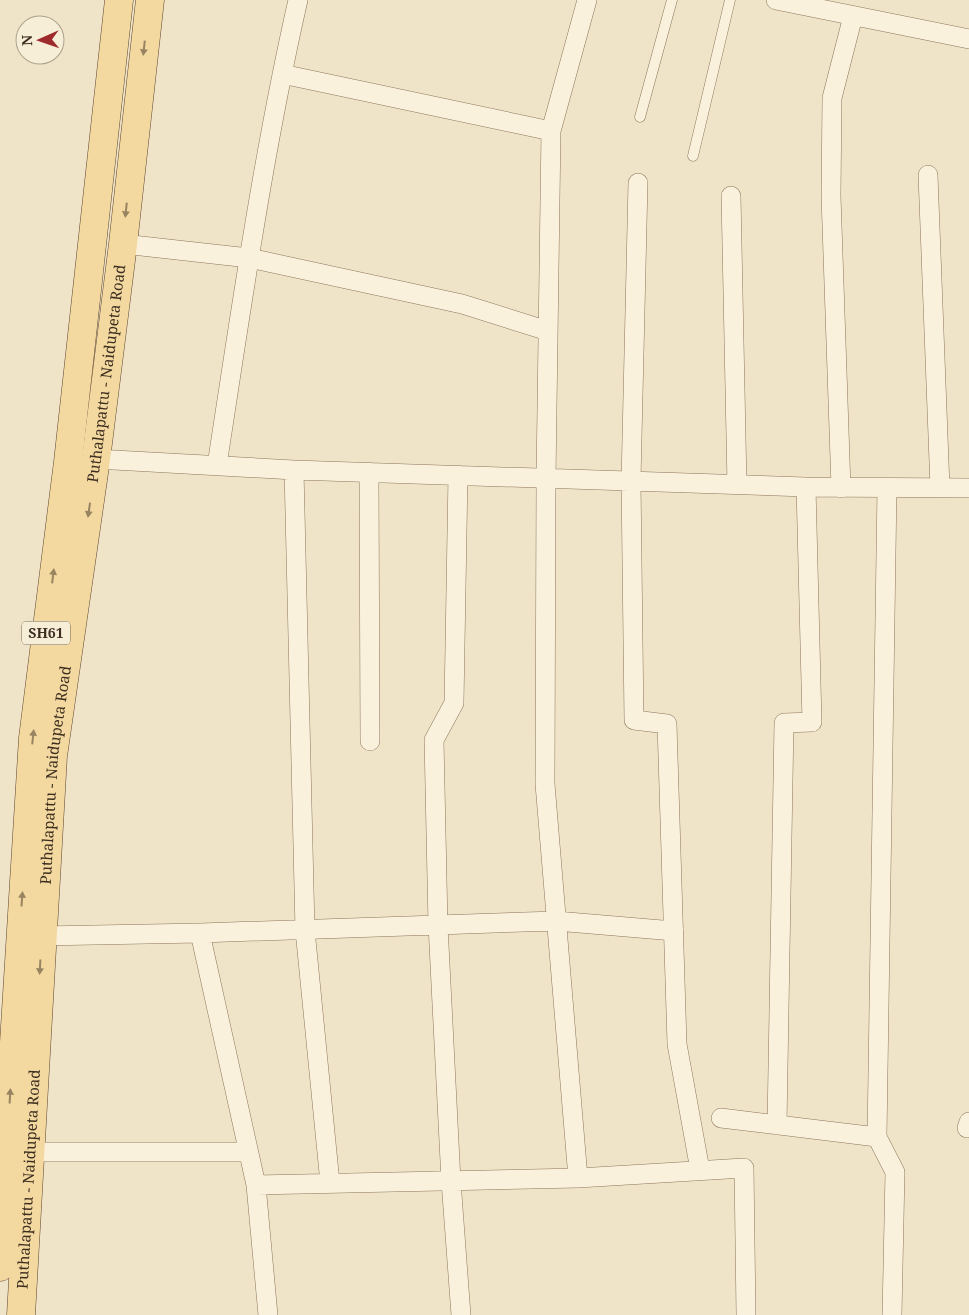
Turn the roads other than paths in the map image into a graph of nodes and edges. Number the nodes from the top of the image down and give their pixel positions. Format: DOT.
graph roads {
  1 [pos="119,0"];
  2 [pos="150,0"];
  3 [pos="298,0"];
  4 [pos="587,0"];
  5 [pos="672,0"];
  6 [pos="730,0"];
  7 [pos="776,0"];
  8 [pos="853,16"];
  9 [pos="969,39"];
  10 [pos="282,74"];
  11 [pos="640,117"];
  12 [pos="551,131"];
  13 [pos="694,156"];
  14 [pos="928,176"];
  15 [pos="638,183"];
  16 [pos="731,196"];
  17 [pos="123,244"];
  18 [pos="249,258"];
  19 [pos="548,331"];
  20 [pos="96,459"];
  21 [pos="217,465"];
  22 [pos="294,470"];
  23 [pos="369,472"];
  24 [pos="458,475"];
  25 [pos="546,478"];
  26 [pos="630,481"];
  27 [pos="737,485"];
  28 [pos="806,487"];
  29 [pos="841,488"];
  30 [pos="887,488"];
  31 [pos="940,488"];
  32 [pos="969,488"];
  33 [pos="370,741"];
  34 [pos="556,921"];
  35 [pos="438,925"];
  36 [pos="305,930"];
  37 [pos="674,931"];
  38 [pos="200,934"];
  39 [pos="42,936"];
  40 [pos="721,1118"];
  41 [pos="777,1125"];
  42 [pos="877,1137"];
  43 [pos="30,1152"];
  44 [pos="248,1152"];
  45 [pos="700,1170"];
  46 [pos="578,1178"];
  47 [pos="451,1181"];
  48 [pos="330,1183"];
  49 [pos="256,1185"];
  50 [pos="0,1267"];
  51 [pos="21,1315"];
  52 [pos="268,1315"];
  53 [pos="461,1315"];
  54 [pos="746,1315"];
  55 [pos="892,1315"];
  50 -- 1 [label="main road, Puthalapattu - Naidupeta Road / SH61, one-way"];
  2 -- 17 [label="main road, Puthalapattu - Naidupeta Road, one-way"];
  3 -- 10 [label="street"];
  4 -- 12 [label="street"];
  5 -- 11 [label="lane"];
  6 -- 13 [label="lane"];
  7 -- 8 [label="street"];
  8 -- 9 [label="street"];
  8 -- 29 [label="street"];
  10 -- 12 [label="street"];
  10 -- 18 [label="street"];
  12 -- 19 [label="street"];
  14 -- 31 [label="street"];
  15 -- 26 [label="street"];
  16 -- 27 [label="street"];
  17 -- 18 [label="street"];
  17 -- 20 [label="main road, Puthalapattu - Naidupeta Road"];
  18 -- 19 [label="street"];
  18 -- 21 [label="street"];
  19 -- 25 [label="street"];
  20 -- 21 [label="street"];
  20 -- 39 [label="main road, Puthalapattu - Naidupeta Road, one-way"];
  21 -- 22 [label="street"];
  22 -- 23 [label="street"];
  22 -- 36 [label="street"];
  23 -- 24 [label="street"];
  23 -- 33 [label="street"];
  24 -- 25 [label="street"];
  24 -- 35 [label="street"];
  25 -- 26 [label="street"];
  25 -- 34 [label="street"];
  26 -- 27 [label="street"];
  26 -- 37 [label="street"];
  27 -- 28 [label="street"];
  28 -- 29 [label="street"];
  28 -- 41 [label="street"];
  29 -- 30 [label="street"];
  30 -- 31 [label="street"];
  30 -- 42 [label="street"];
  31 -- 32 [label="street"];
  34 -- 35 [label="street"];
  34 -- 37 [label="street"];
  34 -- 46 [label="street"];
  35 -- 36 [label="street"];
  35 -- 47 [label="street"];
  36 -- 38 [label="street"];
  36 -- 48 [label="street"];
  37 -- 45 [label="street"];
  38 -- 39 [label="street"];
  38 -- 44 [label="street"];
  39 -- 43 [label="main road, Puthalapattu - Naidupeta Road, one-way"];
  40 -- 41 [label="street"];
  41 -- 42 [label="street"];
  42 -- 55 [label="street"];
  43 -- 44 [label="street"];
  43 -- 51 [label="main road, Puthalapattu - Naidupeta Road"];
  44 -- 49 [label="street"];
  45 -- 46 [label="street"];
  45 -- 54 [label="street"];
  46 -- 47 [label="street"];
  47 -- 48 [label="street"];
  47 -- 53 [label="street"];
  48 -- 49 [label="street"];
  49 -- 52 [label="street"];
}
